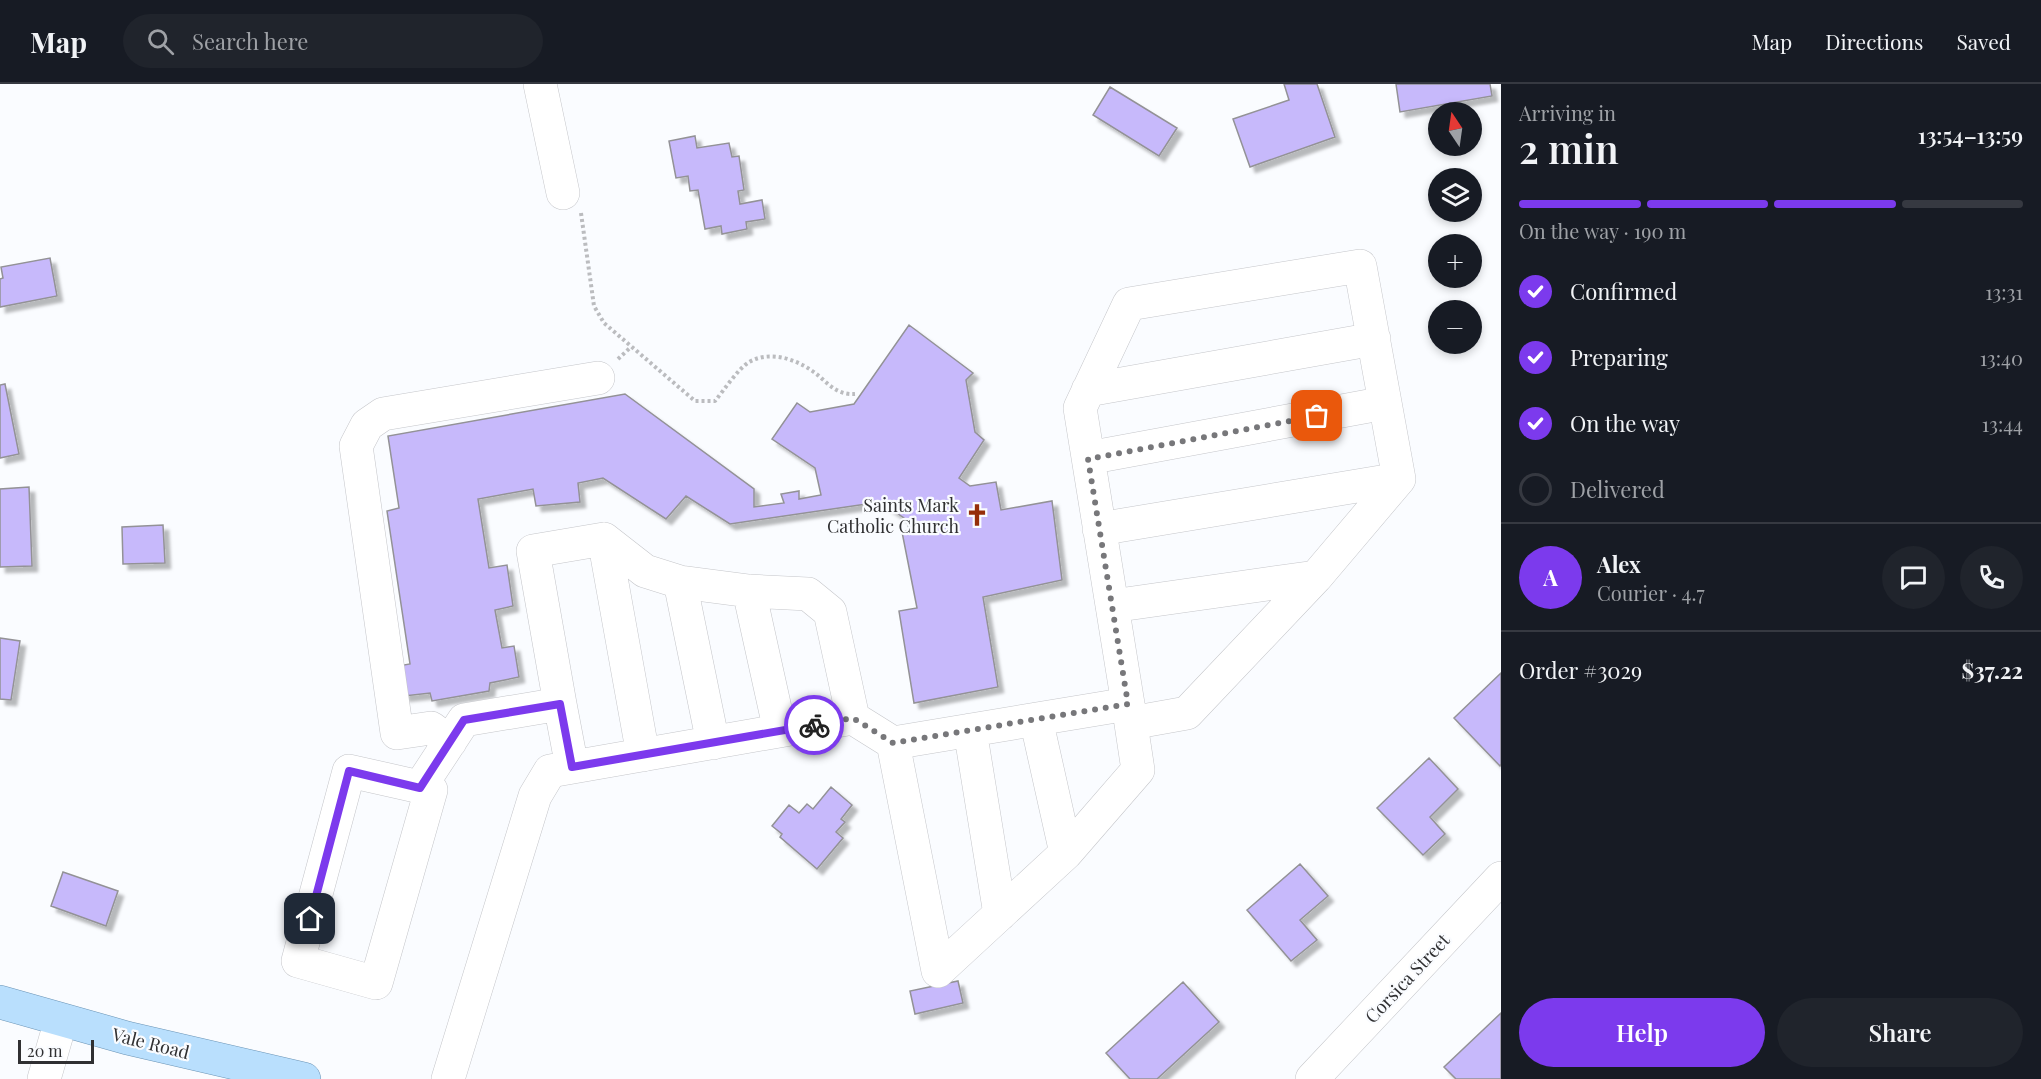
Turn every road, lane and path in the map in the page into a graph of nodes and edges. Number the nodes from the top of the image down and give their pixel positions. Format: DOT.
graph roads {
  1 [pos="540,84"];
  2 [pos="563,193"];
  3 [pos="1374,339"];
  4 [pos="598,378"];
  5 [pos="1088,390"];
  6 [pos="855,394"];
  7 [pos="1385,404"];
  8 [pos="1088,459"];
  9 [pos="1399,480"];
  10 [pos="1100,528"];
  11 [pos="604,539"];
  12 [pos="1316,577"];
  13 [pos="680,582"];
  14 [pos="749,591"];
  15 [pos="1112,606"];
  16 [pos="560,704"];
  17 [pos="1130,713"];
  18 [pos="853,718"];
  19 [pos="1036,719"];
  20 [pos="970,730"];
  21 [pos="780,731"];
  22 [pos="450,742"];
  23 [pos="712,743"];
  24 [pos="893,743"];
  25 [pos="644,755"];
  26 [pos="572,767"];
  27 [pos="420,788"];
  28 [pos="1066,853"];
  29 [pos="1501,878"];
  30 [pos="1000,914"];
  31 [pos="0,1002"];
  32 [pos="61,1020"];
  33 [pos="44,1079"];
  34 [pos="304,1079"];
  35 [pos="448,1079"];
  36 [pos="1312,1079"];
  1 -- 2 [label="street"];
  2 -- 6 [label="path"];
  3 -- 5 [label="street"];
  3 -- 5 [label="street"];
  3 -- 7 [label="street"];
  4 -- 22 [label="street"];
  5 -- 8 [label="street"];
  7 -- 8 [label="street"];
  7 -- 9 [label="street"];
  8 -- 10 [label="street"];
  9 -- 10 [label="street"];
  9 -- 12 [label="street"];
  10 -- 15 [label="street"];
  11 -- 13 [label="street"];
  11 -- 16 [label="street"];
  11 -- 25 [label="street"];
  12 -- 15 [label="street"];
  12 -- 17 [label="street"];
  13 -- 14 [label="street"];
  13 -- 23 [label="street"];
  14 -- 18 [label="street"];
  14 -- 21 [label="street"];
  15 -- 17 [label="street"];
  16 -- 22 [label="street"];
  16 -- 26 [label="street"];
  17 -- 19 [label="street"];
  17 -- 28 [label="street"];
  18 -- 21 [label="street"];
  18 -- 24 [label="street"];
  19 -- 20 [label="street"];
  19 -- 28 [label="street"];
  20 -- 24 [label="street"];
  20 -- 30 [label="street"];
  21 -- 23 [label="street"];
  22 -- 27 [label="street"];
  23 -- 25 [label="street"];
  24 -- 30 [label="street"];
  25 -- 26 [label="street"];
  26 -- 35 [label="street"];
  27 -- 27 [label="street"];
  28 -- 30 [label="street"];
  29 -- 36 [label="street, Corsica Street"];
  31 -- 32 [label="main road, Vale Road"];
  32 -- 33 [label="street"];
  32 -- 34 [label="main road, Vale Road"];
}
